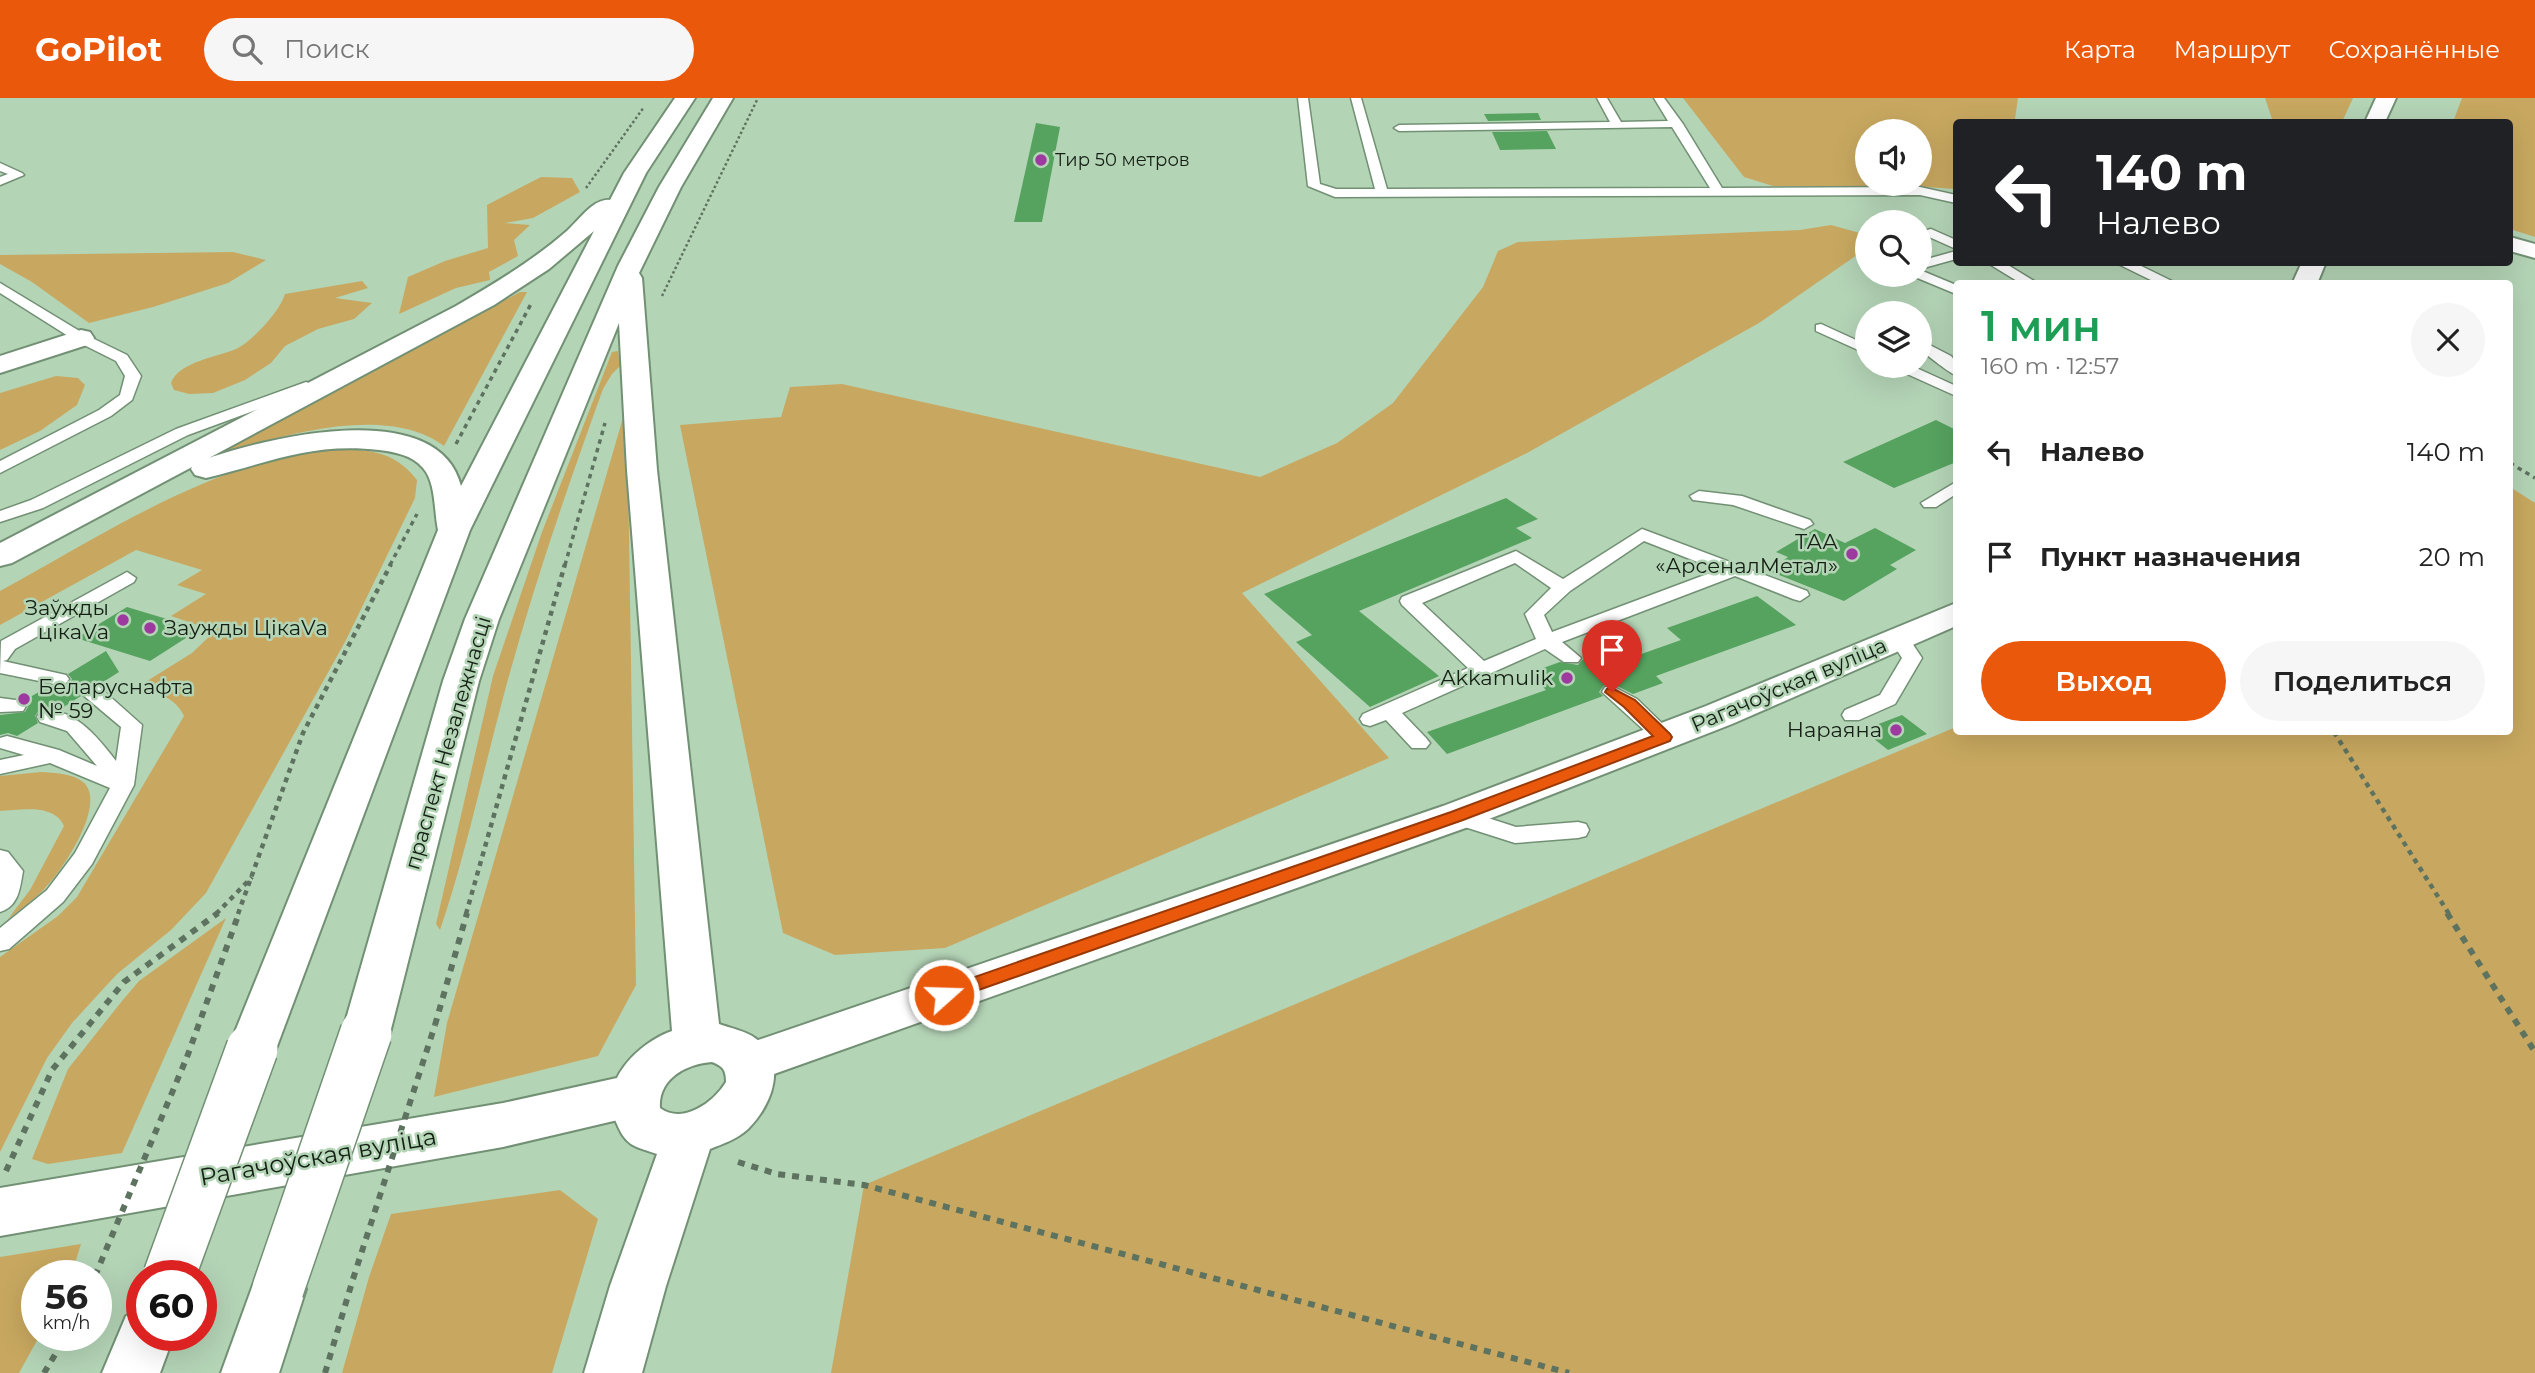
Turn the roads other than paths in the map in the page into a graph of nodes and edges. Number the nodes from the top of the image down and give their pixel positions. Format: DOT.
graph roads {
  1 [pos="685,98"];
  2 [pos="723,98"];
  3 [pos="1303,98"];
  4 [pos="1356,98"];
  5 [pos="1602,98"];
  6 [pos="1659,98"];
  7 [pos="2386,98"];
  8 [pos="2376,119"];
  9 [pos="1617,124"];
  10 [pos="1678,124"];
  11 [pos="1399,128"];
  12 [pos="0,166"];
  13 [pos="635,173"];
  14 [pos="0,181"];
  15 [pos="1718,191"];
  16 [pos="1382,192"];
  17 [pos="1953,198"];
  18 [pos="1932,233"];
  19 [pos="1953,244"];
  20 [pos="2513,245"];
  21 [pos="2535,251"];
  22 [pos="1953,256"];
  23 [pos="1932,262"];
  24 [pos="630,266"];
  25 [pos="2000,266"];
  26 [pos="2129,266"];
  27 [pos="1932,279"];
  28 [pos="2026,280"];
  29 [pos="2163,280"];
  30 [pos="0,287"];
  31 [pos="1953,289"];
  32 [pos="1821,328"];
  33 [pos="81,338"];
  34 [pos="1855,344"];
  35 [pos="1932,351"];
  36 [pos="379,356"];
  37 [pos="0,365"];
  38 [pos="1953,367"];
  39 [pos="1926,378"];
  40 [pos="1953,391"];
  41 [pos="0,468"];
  42 [pos="1953,488"];
  43 [pos="1699,496"];
  44 [pos="1930,503"];
  45 [pos="0,517"];
  46 [pos="1804,524"];
  47 [pos="454,530"];
  48 [pos="0,556"];
  49 [pos="1737,569"];
  50 [pos="0,578"];
  51 [pos="127,578"];
  52 [pos="1563,587"];
  53 [pos="1800,595"];
  54 [pos="1953,614"];
  55 [pos="1899,638"];
  56 [pos="1547,641"];
  57 [pos="0,656"];
  58 [pos="1571,658"];
  59 [pos="0,667"];
  60 [pos="1482,670"];
  61 [pos="60,679"];
  62 [pos="90,690"];
  63 [pos="1612,692"];
  64 [pos="1852,715"];
  65 [pos="47,717"];
  66 [pos="1664,737"];
  67 [pos="7,743"];
  68 [pos="1419,743"];
  69 [pos="51,755"];
  70 [pos="0,767"];
  71 [pos="123,785"];
  72 [pos="1457,816"];
  73 [pos="1578,830"];
  74 [pos="0,858"];
  75 [pos="0,903"];
  76 [pos="0,942"];
  77 [pos="697,1043"];
  78 [pos="749,1063"];
  79 [pos="635,1095"];
  80 [pos="689,1135"];
  81 [pos="0,1212"];
  82 [pos="175,1260"];
  83 [pos="140,1351"];
  84 [pos="131,1373"];
  85 [pos="250,1373"];
  86 [pos="613,1373"];
  1 -- 13 [label="main road"];
  2 -- 24 [label="main road, праспект Незалежнасці"];
  3 -- 16 [label="lane"];
  4 -- 16 [label="lane"];
  5 -- 9 [label="lane"];
  6 -- 10 [label="lane"];
  7 -- 8 [label="main road"];
  9 -- 10 [label="lane"];
  9 -- 11 [label="lane"];
  10 -- 15 [label="lane"];
  12 -- 14 [label="lane"];
  13 -- 36 [label="main road"];
  13 -- 47 [label="main road"];
  15 -- 16 [label="lane"];
  15 -- 17 [label="lane"];
  18 -- 19 [label="lane"];
  20 -- 21 [label="main road"];
  22 -- 23 [label="lane"];
  24 -- 77 [label="main road"];
  24 -- 85 [label="main road, праспект Незалежнасці, bridge"];
  25 -- 28 [label="lane"];
  26 -- 29 [label="lane"];
  27 -- 31 [label="lane"];
  30 -- 33 [label="lane"];
  32 -- 34 [label="lane"];
  33 -- 37 [label="main road"];
  33 -- 41 [label="lane"];
  35 -- 38 [label="lane"];
  36 -- 45 [label="lane"];
  36 -- 48 [label="main road"];
  39 -- 40 [label="lane"];
  42 -- 44 [label="lane"];
  43 -- 46 [label="lane"];
  47 -- 50 [label="main road"];
  47 -- 82 [label="main road, bridge"];
  49 -- 52 [label="lane"];
  49 -- 53 [label="lane"];
  49 -- 56 [label="lane"];
  51 -- 57 [label="lane"];
  52 -- 56 [label="lane"];
  52 -- 60 [label="lane"];
  54 -- 55 [label="main road, Рагачоўская вуліца"];
  55 -- 64 [label="lane"];
  55 -- 66 [label="main road, Рагачоўская вуліца"];
  56 -- 58 [label="lane"];
  56 -- 60 [label="lane"];
  59 -- 61 [label="lane"];
  60 -- 68 [label="lane"];
  62 -- 71 [label="lane"];
  63 -- 66 [label="lane"];
  65 -- 71 [label="lane"];
  66 -- 72 [label="main road, Рагачоўская вуліца"];
  67 -- 69 [label="lane"];
  69 -- 70 [label="lane"];
  69 -- 71 [label="lane"];
  71 -- 76 [label="lane"];
  72 -- 73 [label="lane"];
  72 -- 78 [label="main road, Рагачоўская вуліца"];
  74 -- 75 [label="lane"];
  77 -- 78 [label="main road"];
  77 -- 79 [label="main road"];
  78 -- 80 [label="main road"];
  79 -- 80 [label="main road"];
  79 -- 81 [label="main road, Рагачоўская вуліца"];
  80 -- 86 [label="main road"];
  83 -- 84 [label="main road"];
}
